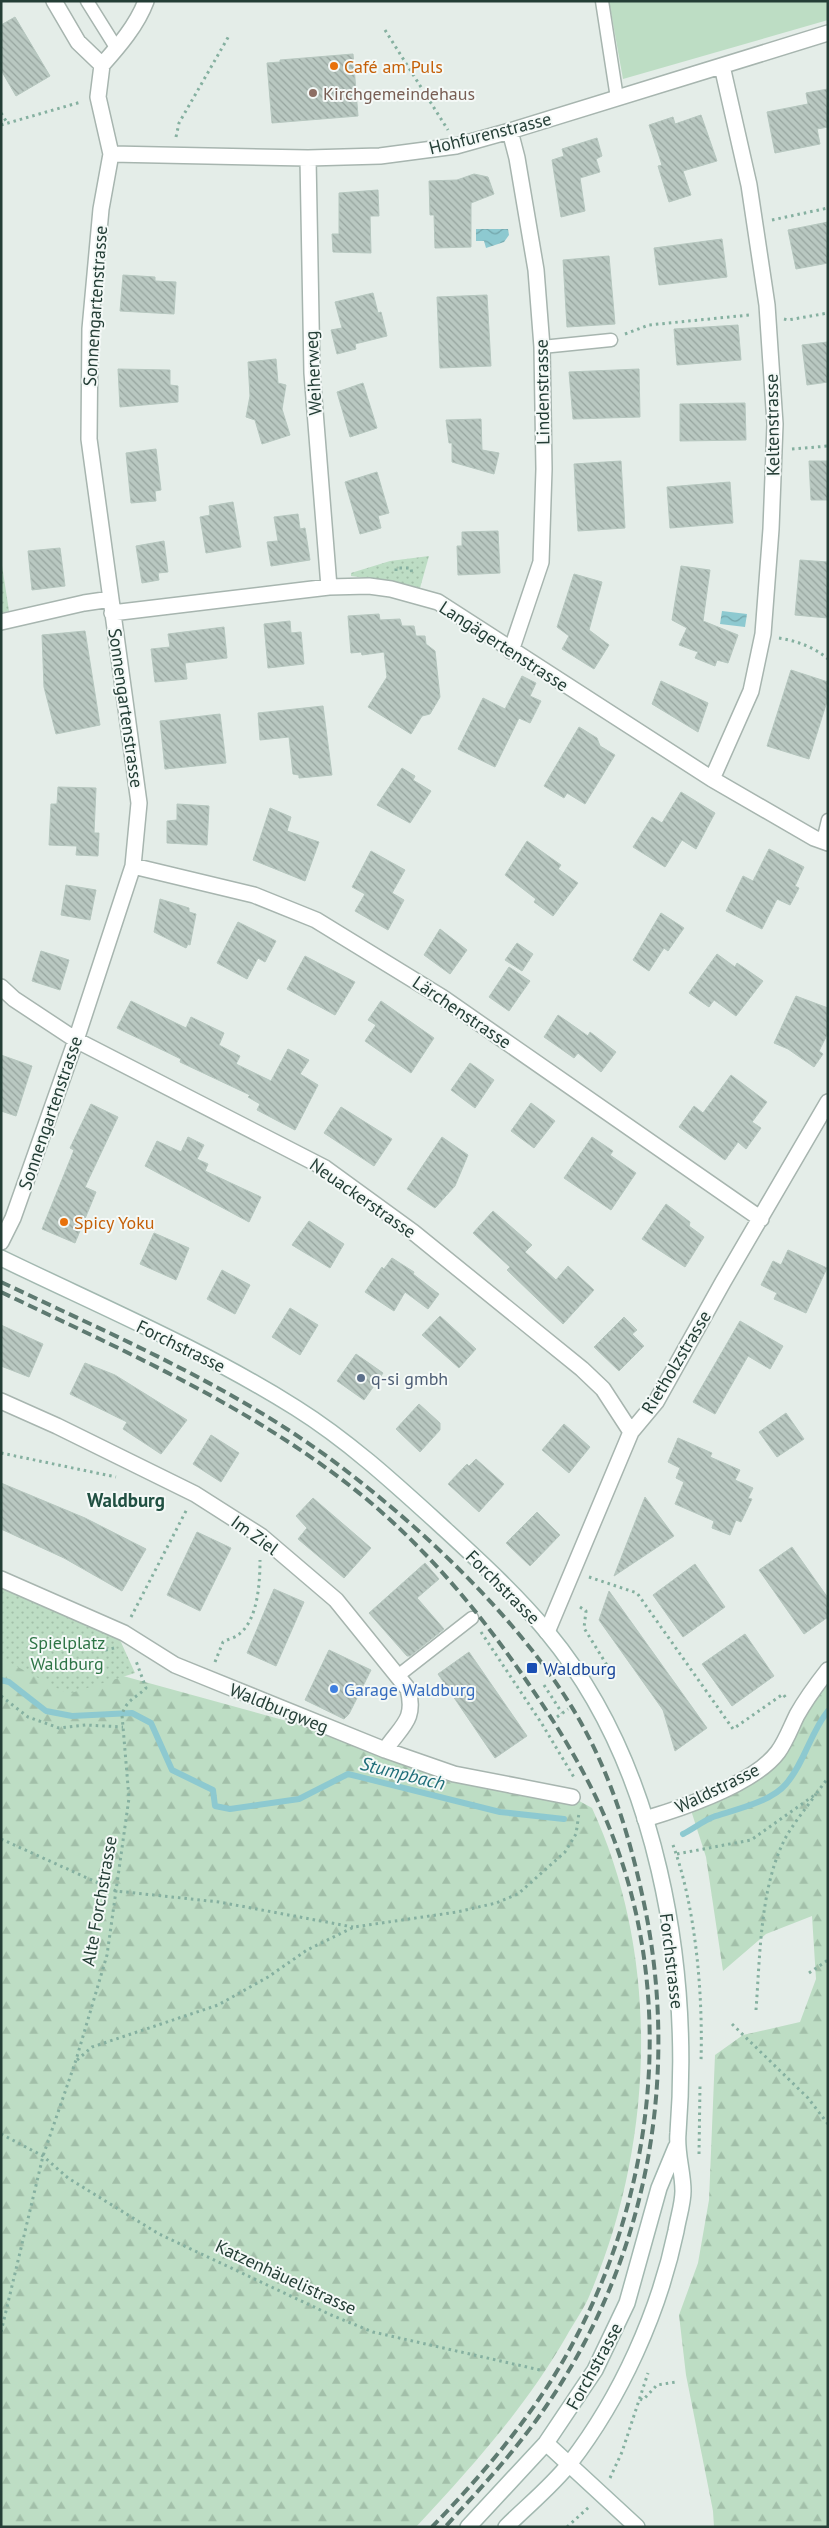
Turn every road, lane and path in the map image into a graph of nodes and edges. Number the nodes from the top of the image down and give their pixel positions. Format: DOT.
graph roads {
  1 [pos="54,1"];
  2 [pos="87,1"];
  3 [pos="146,1"];
  4 [pos="602,1"];
  5 [pos="385,30"];
  6 [pos="828,33"];
  7 [pos="230,34"];
  8 [pos="117,49"];
  9 [pos="102,65"];
  10 [pos="722,66"];
  11 [pos="98,97"];
  12 [pos="618,98"];
  13 [pos="1,113"];
  14 [pos="179,123"];
  15 [pos="8,124"];
  16 [pos="1,125"];
  17 [pos="510,132"];
  18 [pos="456,146"];
  19 [pos="111,154"];
  20 [pos="308,158"];
  21 [pos="828,208"];
  22 [pos="755,224"];
  23 [pos="768,313"];
  24 [pos="828,313"];
  25 [pos="611,340"];
  26 [pos="542,347"];
  27 [pos="828,446"];
  28 [pos="774,450"];
  29 [pos="329,587"];
  30 [pos="111,606"];
  31 [pos="1,622"];
  32 [pos="763,634"];
  33 [pos="511,651"];
  34 [pos="828,659"];
  35 [pos="712,779"];
  36 [pos="828,820"];
  37 [pos="825,842"];
  38 [pos="133,866"];
  39 [pos="1,988"];
  40 [pos="76,1040"];
  41 [pos="828,1102"];
  42 [pos="761,1219"];
  43 [pos="1,1242"];
  44 [pos="1,1258"];
  45 [pos="1,1401"];
  46 [pos="631,1432"];
  47 [pos="1,1453"];
  48 [pos="118,1477"];
  49 [pos="195,1494"];
  50 [pos="260,1555"];
  51 [pos="574,1572"];
  52 [pos="1,1579"];
  53 [pos="580,1607"];
  54 [pos="472,1618"];
  55 [pos="124,1632"];
  56 [pos="547,1632"];
  57 [pos="828,1670"];
  58 [pos="399,1675"];
  59 [pos="613,1675"];
  60 [pos="208,1679"];
  61 [pos="544,1684"];
  62 [pos="1,1696"];
  63 [pos="568,1709"];
  64 [pos="562,1713"];
  65 [pos="798,1714"];
  66 [pos="557,1717"];
  67 [pos="123,1727"];
  68 [pos="385,1750"];
  69 [pos="828,1778"];
  70 [pos="816,1794"];
  71 [pos="572,1797"];
  72 [pos="645,1819"];
  73 [pos="1,1840"];
  74 [pos="677,1854"];
  75 [pos="116,1891"];
  76 [pos="354,1927"];
  77 [pos="828,1960"];
  78 [pos="809,1973"];
  79 [pos="756,2010"];
  80 [pos="732,2024"];
  81 [pos="76,2060"];
  82 [pos="828,2124"];
  83 [pos="1,2134"];
  84 [pos="677,2146"];
  85 [pos="43,2156"];
  86 [pos="1,2332"];
  87 [pos="540,2370"];
  88 [pos="676,2382"];
  89 [pos="640,2399"];
  90 [pos="546,2443"];
  91 [pos="570,2463"];
  92 [pos="468,2527"];
  93 [pos="506,2527"];
  94 [pos="637,2527"];
  1 -- 9 [label="street"];
  2 -- 8 [label="lane"];
  3 -- 8 [label="street"];
  4 -- 12 [label="lane"];
  5 -- 18 [label="path"];
  6 -- 10 [label="street, Hohfurenstrasse"];
  7 -- 14 [label="path"];
  8 -- 9 [label="street"];
  9 -- 11 [label="street"];
  10 -- 12 [label="street, Hohfurenstrasse"];
  10 -- 22 [label="street, Keltenstrasse"];
  11 -- 15 [label="path"];
  11 -- 19 [label="street"];
  12 -- 17 [label="street, Hohfurenstrasse"];
  13 -- 15 [label="path"];
  15 -- 16 [label="path"];
  17 -- 18 [label="street, Hohfurenstrasse"];
  17 -- 26 [label="street, Lindenstrasse"];
  18 -- 20 [label="street, Hohfurenstrasse"];
  19 -- 20 [label="street, Hohfurenstrasse"];
  19 -- 30 [label="street, Sonnengartenstrasse"];
  20 -- 29 [label="street, Weiherweg"];
  21 -- 22 [label="path"];
  22 -- 23 [label="street, Keltenstrasse"];
  23 -- 24 [label="path"];
  23 -- 25 [label="path"];
  23 -- 28 [label="street, Keltenstrasse"];
  25 -- 26 [label="lane"];
  26 -- 33 [label="street, Lindenstrasse"];
  27 -- 28 [label="path"];
  28 -- 32 [label="street, Keltenstrasse"];
  29 -- 30 [label="street, Langägertenstrasse"];
  29 -- 33 [label="street, Langägertenstrasse"];
  30 -- 31 [label="street, Langägertenstrasse"];
  30 -- 38 [label="street, Sonnengartenstrasse"];
  32 -- 34 [label="path"];
  32 -- 35 [label="street, Keltenstrasse"];
  33 -- 35 [label="street, Langägertenstrasse"];
  35 -- 37 [label="street, Langägertenstrasse"];
  36 -- 37 [label="lane"];
  38 -- 40 [label="street, Sonnengartenstrasse"];
  38 -- 42 [label="street, Lärchenstrasse"];
  39 -- 40 [label="street, Neuackerstrasse"];
  40 -- 43 [label="street, Sonnengartenstrasse"];
  40 -- 46 [label="street, Neuackerstrasse"];
  41 -- 42 [label="street, Rietholzstrasse"];
  42 -- 46 [label="street, Rietholzstrasse"];
  44 -- 56 [label="street, Forchstrasse"];
  45 -- 49 [label="street, Im Ziel"];
  46 -- 51 [label="street, Rietholzstrasse"];
  47 -- 48 [label="path"];
  49 -- 55 [label="path"];
  49 -- 58 [label="street, Im Ziel"];
  50 -- 60 [label="path"];
  51 -- 56 [label="street, Rietholzstrasse"];
  51 -- 65 [label="path"];
  52 -- 55 [label="street, Waldburgweg"];
  53 -- 59 [label="path"];
  54 -- 58 [label="lane"];
  54 -- 71 [label="path"];
  55 -- 60 [label="street, Waldburgweg"];
  55 -- 67 [label="path, Alte Forchstrasse"];
  56 -- 72 [label="street, Forchstrasse"];
  57 -- 65 [label="street, Waldstrasse"];
  58 -- 68 [label="street, Im Ziel"];
  60 -- 68 [label="street, Waldburgweg"];
  61 -- 64 [label="path"];
  62 -- 67 [label="path"];
  63 -- 64 [label="path"];
  64 -- 66 [label="path"];
  65 -- 72 [label="street, Waldstrasse"];
  67 -- 75 [label="path, Alte Forchstrasse"];
  68 -- 71 [label="street, Waldburgweg"];
  69 -- 70 [label="path"];
  70 -- 74 [label="path"];
  70 -- 79 [label="path"];
  71 -- 76 [label="path"];
  72 -- 84 [label="street, Forchstrasse"];
  73 -- 75 [label="path"];
  75 -- 76 [label="path"];
  75 -- 81 [label="path, Alte Forchstrasse"];
  76 -- 81 [label="path"];
  77 -- 78 [label="path"];
  80 -- 82 [label="path"];
  81 -- 85 [label="path, Alte Forchstrasse"];
  83 -- 85 [label="path, Katzenhäuelistrasse"];
  84 -- 90 [label="street, Forchstrasse"];
  84 -- 91 [label="street, Forchstrasse"];
  85 -- 86 [label="path, Alte Forchstrasse"];
  85 -- 87 [label="path, Katzenhäuelistrasse"];
  88 -- 89 [label="path"];
  90 -- 91 [label="street"];
  90 -- 92 [label="street, Forchstrasse"];
  91 -- 93 [label="street, Forchstrasse"];
  91 -- 94 [label="street"];
}
